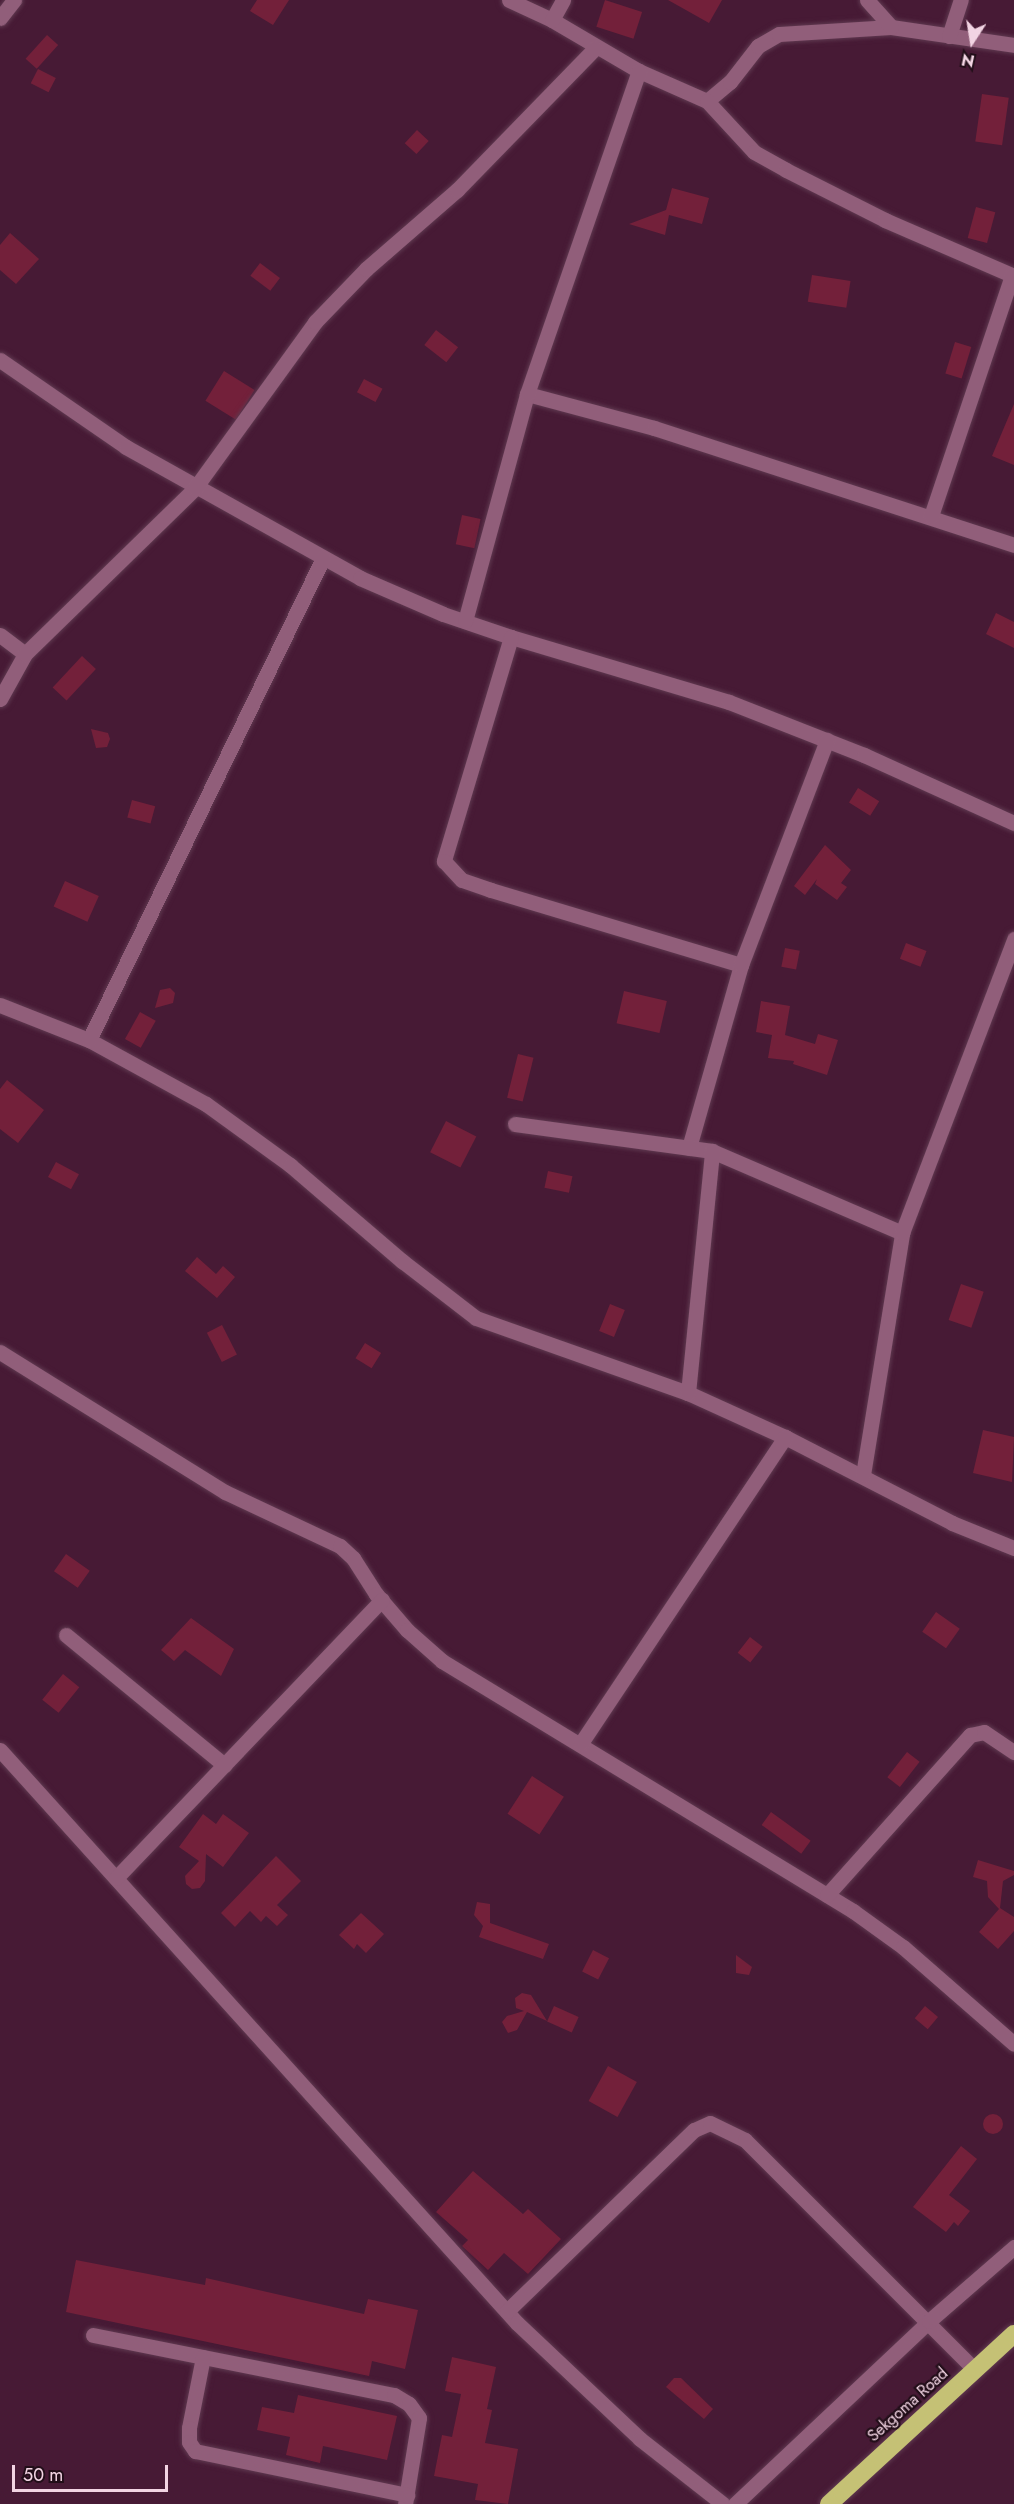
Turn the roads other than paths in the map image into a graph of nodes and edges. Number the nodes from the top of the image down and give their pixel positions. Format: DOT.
graph roads {
  1 [pos="14,0"];
  2 [pos="509,0"];
  3 [pos="564,0"];
  4 [pos="867,0"];
  5 [pos="961,0"];
  6 [pos="0,18"];
  7 [pos="552,20"];
  8 [pos="891,27"];
  9 [pos="949,36"];
  10 [pos="1014,45"];
  11 [pos="595,48"];
  12 [pos="639,71"];
  13 [pos="707,101"];
  14 [pos="1013,276"];
  15 [pos="0,360"];
  16 [pos="527,394"];
  17 [pos="195,488"];
  18 [pos="931,516"];
  19 [pos="1014,545"];
  20 [pos="323,558"];
  21 [pos="465,621"];
  22 [pos="0,635"];
  23 [pos="511,637"];
  24 [pos="25,654"];
  25 [pos="0,699"];
  26 [pos="827,740"];
  27 [pos="1014,823"];
  28 [pos="1014,939"];
  29 [pos="741,965"];
  30 [pos="0,1005"];
  31 [pos="89,1040"];
  32 [pos="515,1124"];
  33 [pos="689,1148"];
  34 [pos="711,1151"];
  35 [pos="902,1233"];
  36 [pos="0,1352"];
  37 [pos="688,1393"];
  38 [pos="785,1437"];
  39 [pos="863,1475"];
  40 [pos="1014,1548"];
  41 [pos="382,1600"];
  42 [pos="66,1635"];
  43 [pos="581,1743"];
  44 [pos="0,1750"];
  45 [pos="1014,1752"];
  46 [pos="224,1765"];
  47 [pos="116,1878"];
  48 [pos="827,1895"];
  49 [pos="1014,2044"];
  50 [pos="1014,2247"];
  51 [pos="507,2311"];
  52 [pos="929,2321"];
  53 [pos="1014,2334"];
  54 [pos="93,2335"];
  55 [pos="203,2357"];
  56 [pos="975,2370"];
  57 [pos="406,2500"];
  58 [pos="723,2504"];
  59 [pos="735,2504"];
  60 [pos="829,2504"];
  1 -- 6 [label="street"];
  2 -- 7 [label="street"];
  3 -- 7 [label="street"];
  4 -- 8 [label="street"];
  5 -- 9 [label="street"];
  7 -- 11 [label="street"];
  8 -- 9 [label="street"];
  8 -- 13 [label="street"];
  9 -- 10 [label="street"];
  11 -- 12 [label="street"];
  11 -- 17 [label="street"];
  12 -- 13 [label="street"];
  12 -- 16 [label="street"];
  13 -- 14 [label="street"];
  14 -- 18 [label="street"];
  15 -- 17 [label="street"];
  16 -- 18 [label="street"];
  16 -- 21 [label="street"];
  17 -- 20 [label="street"];
  17 -- 24 [label="street"];
  18 -- 19 [label="street"];
  20 -- 21 [label="street"];
  20 -- 31 [label="street"];
  21 -- 23 [label="street"];
  22 -- 24 [label="street"];
  23 -- 26 [label="street"];
  23 -- 29 [label="street"];
  24 -- 25 [label="street"];
  26 -- 27 [label="street"];
  26 -- 29 [label="street"];
  28 -- 35 [label="street"];
  29 -- 33 [label="street"];
  30 -- 31 [label="street"];
  31 -- 37 [label="street"];
  32 -- 33 [label="street"];
  33 -- 34 [label="street"];
  34 -- 35 [label="street"];
  34 -- 37 [label="street"];
  35 -- 39 [label="street"];
  36 -- 41 [label="street"];
  37 -- 38 [label="street"];
  38 -- 39 [label="street"];
  38 -- 43 [label="street"];
  39 -- 40 [label="street"];
  41 -- 43 [label="street"];
  41 -- 46 [label="street"];
  42 -- 46 [label="street"];
  43 -- 48 [label="street"];
  44 -- 47 [label="street"];
  45 -- 48 [label="street"];
  46 -- 47 [label="street"];
  47 -- 51 [label="street"];
  48 -- 49 [label="street"];
  50 -- 52 [label="street"];
  51 -- 52 [label="street"];
  51 -- 58 [label="street"];
  52 -- 56 [label="street"];
  52 -- 59 [label="street"];
  53 -- 56 [label="highway, Sekgoma Road"];
  54 -- 55 [label="street"];
  55 -- 57 [label="street"];
  55 -- 57 [label="street"];
  56 -- 60 [label="highway, Sekgoma Road"];
}
